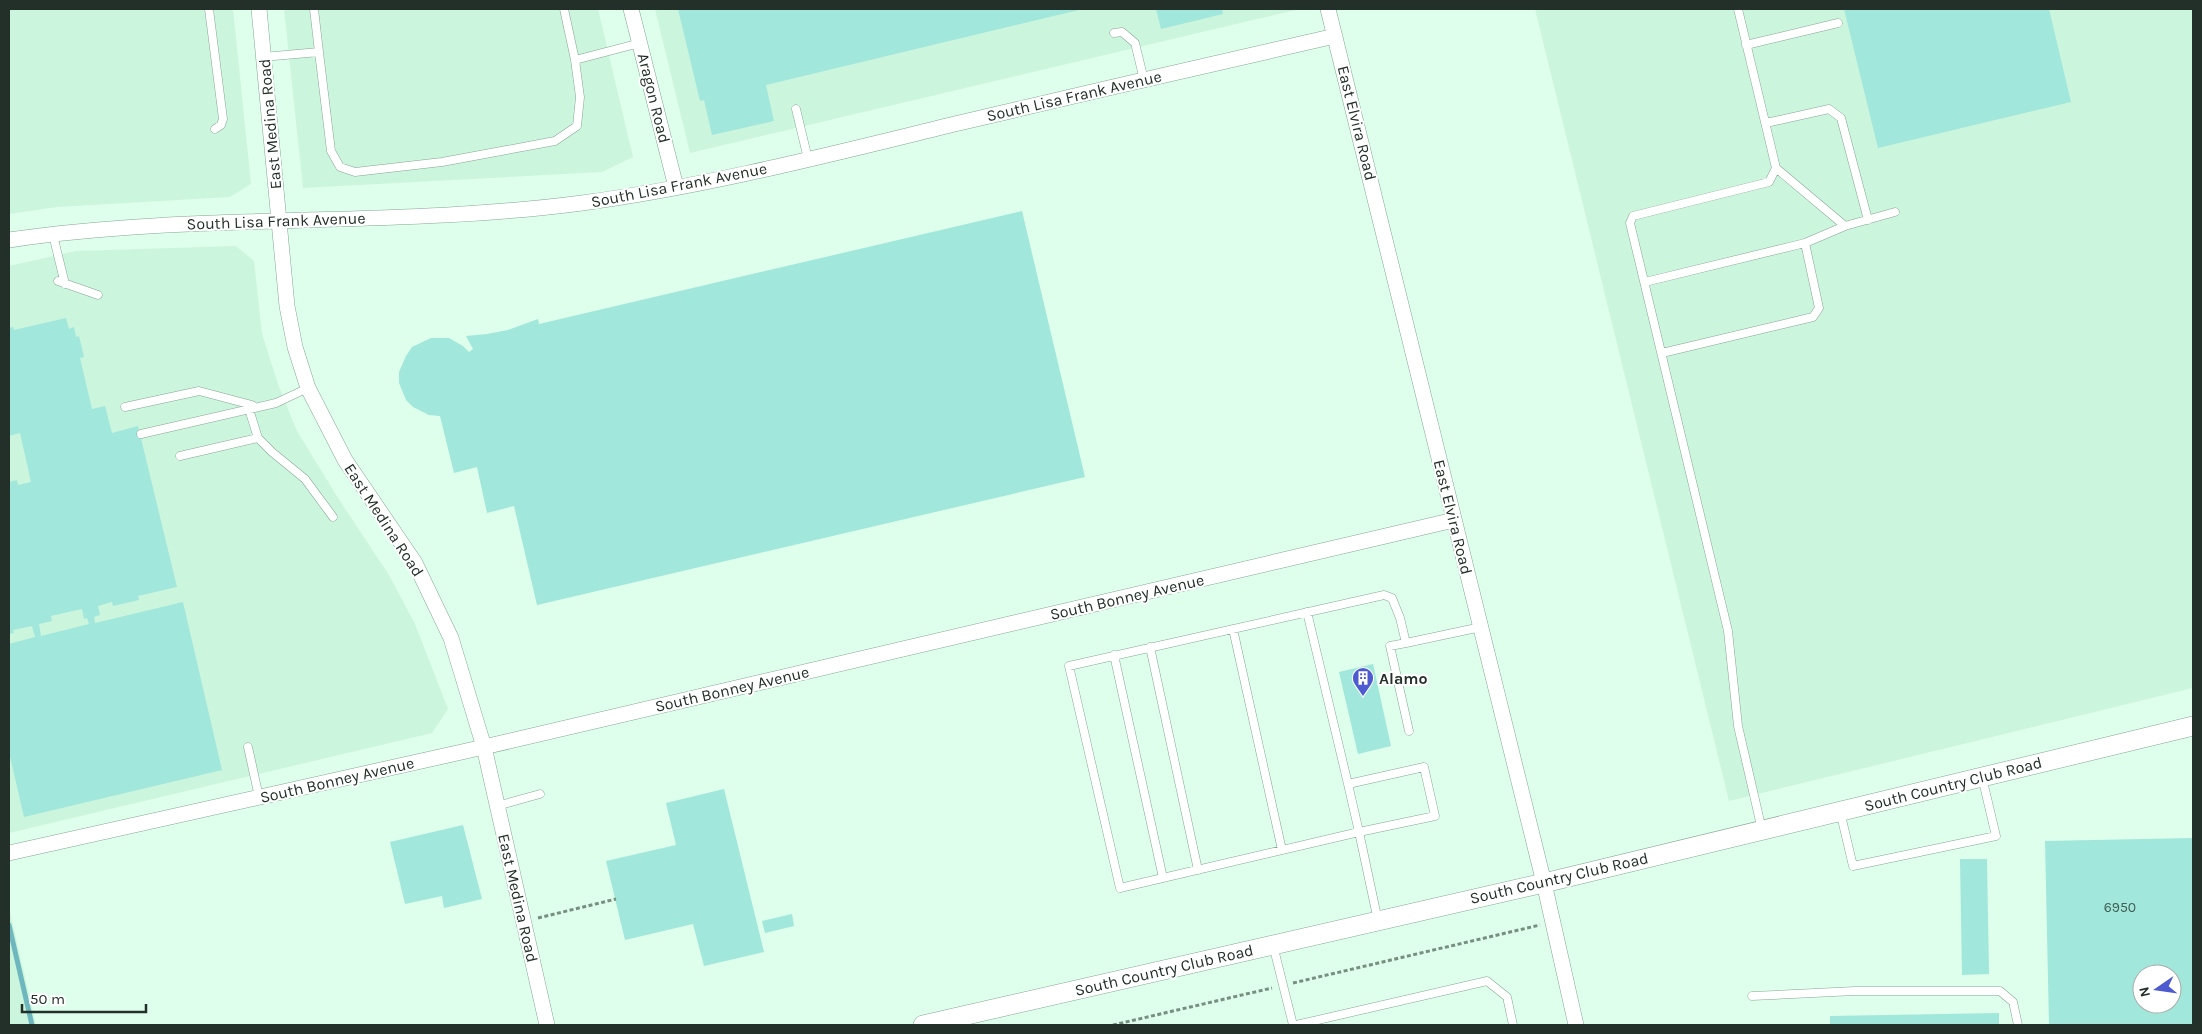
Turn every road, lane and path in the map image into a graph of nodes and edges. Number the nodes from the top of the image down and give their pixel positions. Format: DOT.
graph roads {
  1 [pos="209,9"];
  2 [pos="259,9"];
  3 [pos="314,9"];
  4 [pos="564,9"];
  5 [pos="631,9"];
  6 [pos="1328,9"];
  7 [pos="1738,9"];
  8 [pos="1838,23"];
  9 [pos="1114,33"];
  10 [pos="1335,36"];
  11 [pos="640,43"];
  12 [pos="1746,45"];
  13 [pos="319,52"];
  14 [pos="263,57"];
  15 [pos="575,60"];
  16 [pos="1144,80"];
  17 [pos="796,109"];
  18 [pos="1766,123"];
  19 [pos="215,129"];
  20 [pos="808,160"];
  21 [pos="1776,168"];
  22 [pos="676,187"];
  23 [pos="1895,212"];
  24 [pos="1868,220"];
  25 [pos="279,221"];
  26 [pos="1845,226"];
  27 [pos="54,235"];
  28 [pos="9,240"];
  29 [pos="1805,243"];
  30 [pos="1645,282"];
  31 [pos="98,295"];
  32 [pos="1662,353"];
  33 [pos="308,388"];
  34 [pos="249,406"];
  35 [pos="125,407"];
  36 [pos="141,434"];
  37 [pos="258,438"];
  38 [pos="180,456"];
  39 [pos="333,517"];
  40 [pos="1454,520"];
  41 [pos="1306,612"];
  42 [pos="1481,627"];
  43 [pos="1233,629"];
  44 [pos="1406,643"];
  45 [pos="1150,647"];
  46 [pos="1114,656"];
  47 [pos="2193,726"];
  48 [pos="1409,731"];
  49 [pos="248,747"];
  50 [pos="484,747"];
  51 [pos="1982,776"];
  52 [pos="1348,784"];
  53 [pos="540,794"];
  54 [pos="259,797"];
  55 [pos="497,806"];
  56 [pos="1840,811"];
  57 [pos="1762,830"];
  58 [pos="1359,832"];
  59 [pos="1282,850"];
  60 [pos="9,853"];
  61 [pos="1198,870"];
  62 [pos="1163,878"];
  63 [pos="1544,882"];
  64 [pos="616,899"];
  65 [pos="1378,921"];
  66 [pos="523,922"];
  67 [pos="1552,922"];
  68 [pos="1273,945"];
  69 [pos="1283,986"];
  70 [pos="1752,996"];
  71 [pos="547,1025"];
  72 [pos="923,1025"];
  73 [pos="1113,1025"];
  74 [pos="1295,1025"];
  75 [pos="1513,1025"];
  76 [pos="1576,1025"];
  77 [pos="2018,1025"];
  1 -- 19 [label="lane"];
  2 -- 14 [label="street, East Medina Road"];
  3 -- 13 [label="lane"];
  4 -- 15 [label="lane"];
  5 -- 11 [label="street, Aragon Road"];
  6 -- 10 [label="street, East Elvira Road"];
  7 -- 12 [label="lane"];
  8 -- 12 [label="lane"];
  9 -- 16 [label="lane"];
  10 -- 16 [label="street, South Lisa Frank Avenue"];
  10 -- 40 [label="street, East Elvira Road"];
  11 -- 15 [label="lane"];
  11 -- 22 [label="street, Aragon Road"];
  12 -- 18 [label="lane"];
  13 -- 14 [label="lane"];
  13 -- 15 [label="lane"];
  14 -- 25 [label="street, East Medina Road"];
  16 -- 20 [label="street, South Lisa Frank Avenue"];
  17 -- 20 [label="lane"];
  18 -- 21 [label="lane"];
  18 -- 24 [label="lane"];
  20 -- 22 [label="street, South Lisa Frank Avenue"];
  21 -- 26 [label="lane"];
  21 -- 30 [label="lane"];
  22 -- 25 [label="street, South Lisa Frank Avenue"];
  23 -- 24 [label="lane"];
  24 -- 26 [label="lane"];
  25 -- 27 [label="street, South Lisa Frank Avenue"];
  25 -- 33 [label="street, East Medina Road"];
  26 -- 29 [label="lane"];
  27 -- 28 [label="street, South Lisa Frank Avenue"];
  27 -- 31 [label="lane"];
  29 -- 30 [label="lane"];
  29 -- 32 [label="lane"];
  30 -- 32 [label="lane"];
  32 -- 57 [label="lane"];
  33 -- 34 [label="lane"];
  33 -- 50 [label="street, East Medina Road"];
  34 -- 35 [label="lane"];
  34 -- 36 [label="lane"];
  34 -- 37 [label="lane"];
  37 -- 38 [label="lane"];
  37 -- 39 [label="lane"];
  40 -- 42 [label="street, East Elvira Road"];
  40 -- 50 [label="street, South Bonney Avenue"];
  41 -- 43 [label="lane"];
  41 -- 44 [label="lane"];
  41 -- 52 [label="lane"];
  42 -- 44 [label="lane"];
  42 -- 63 [label="street, East Elvira Road"];
  43 -- 45 [label="lane"];
  43 -- 59 [label="lane"];
  44 -- 48 [label="lane"];
  45 -- 46 [label="lane"];
  45 -- 61 [label="lane"];
  46 -- 62 [label="lane"];
  46 -- 62 [label="lane"];
  47 -- 51 [label="street, South Country Club Road"];
  49 -- 54 [label="lane"];
  50 -- 54 [label="street, South Bonney Avenue"];
  50 -- 55 [label="street, East Medina Road"];
  51 -- 56 [label="street, South Country Club Road"];
  51 -- 56 [label="lane"];
  52 -- 58 [label="lane"];
  52 -- 58 [label="lane"];
  53 -- 55 [label="lane"];
  54 -- 60 [label="street, South Bonney Avenue"];
  55 -- 66 [label="street, East Medina Road"];
  56 -- 57 [label="street, South Country Club Road"];
  57 -- 63 [label="street, South Country Club Road"];
  58 -- 59 [label="lane"];
  58 -- 65 [label="lane"];
  59 -- 61 [label="lane"];
  61 -- 62 [label="lane"];
  63 -- 65 [label="street, South Country Club Road"];
  63 -- 67 [label="street, East Elvira Road"];
  64 -- 66 [label="path"];
  65 -- 68 [label="street, South Country Club Road"];
  66 -- 71 [label="street, East Medina Road"];
  67 -- 69 [label="path"];
  67 -- 76 [label="street, East Elvira Road"];
  68 -- 69 [label="lane"];
  68 -- 72 [label="street, South Country Club Road"];
  69 -- 73 [label="path"];
  69 -- 74 [label="lane"];
  70 -- 77 [label="lane"];
  74 -- 75 [label="lane"];
}
